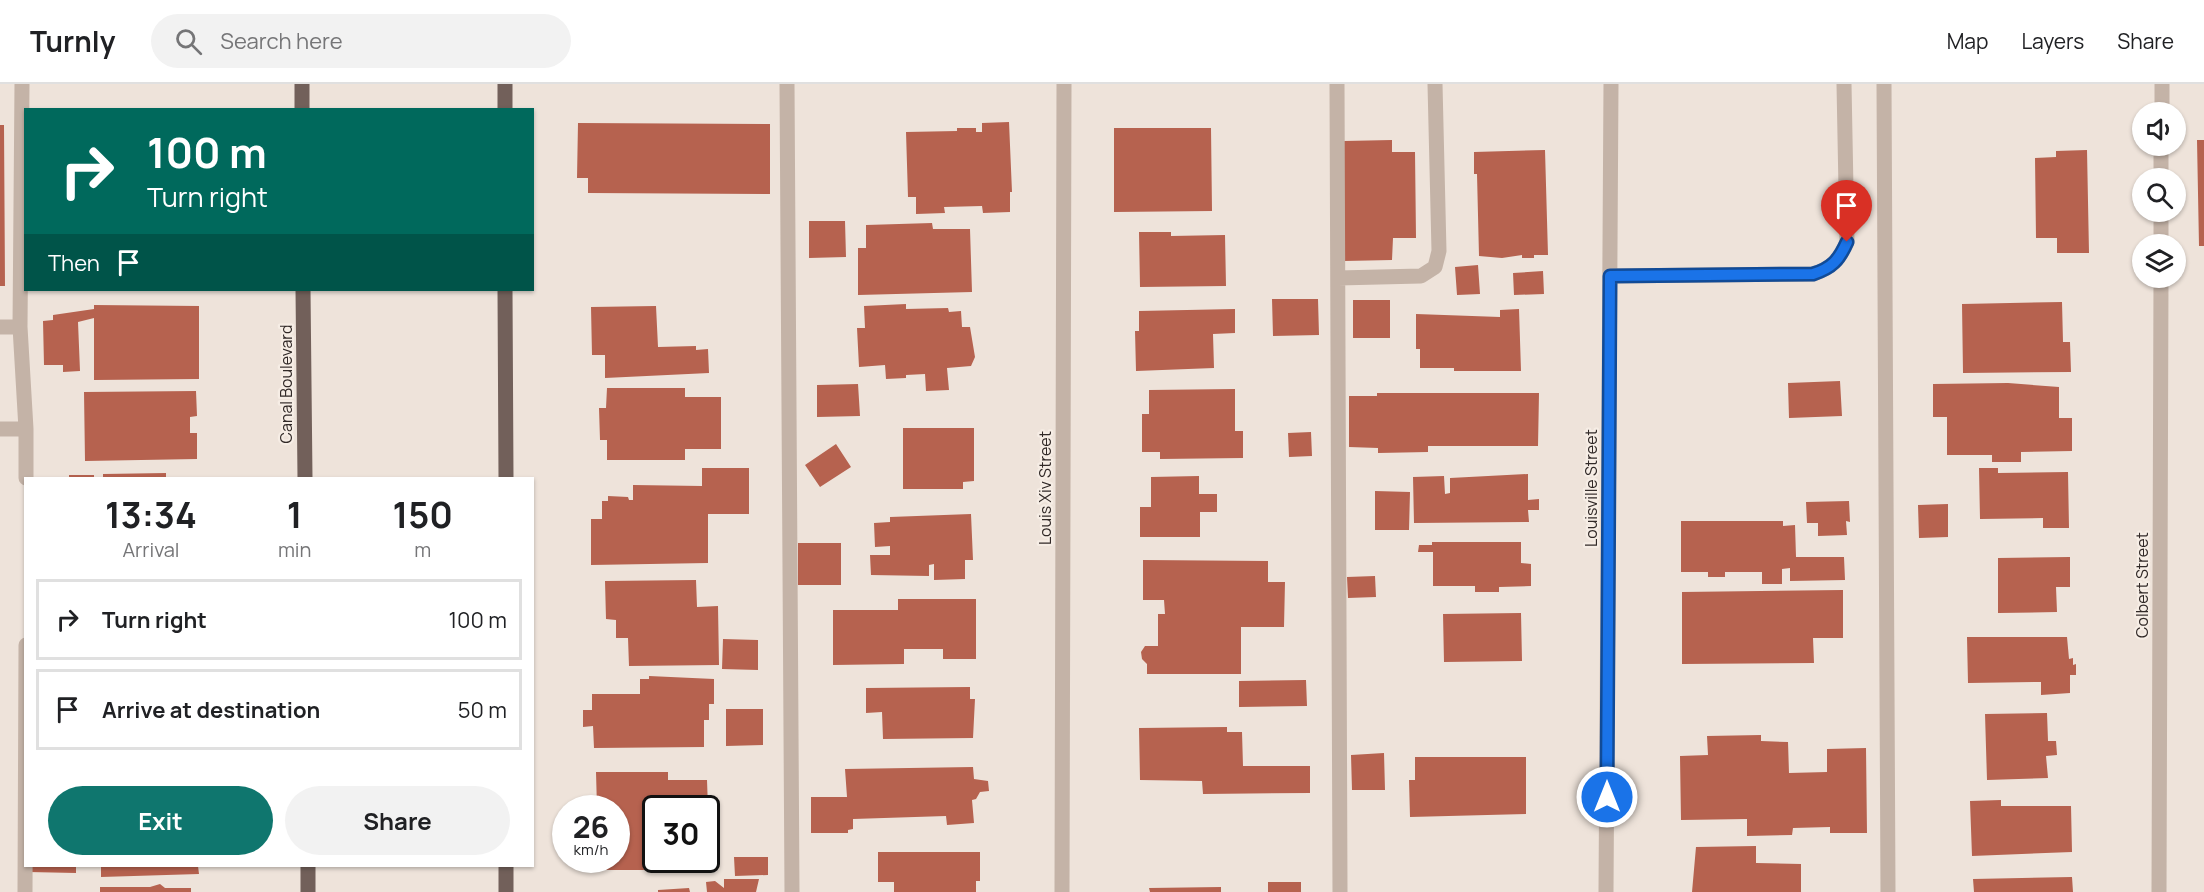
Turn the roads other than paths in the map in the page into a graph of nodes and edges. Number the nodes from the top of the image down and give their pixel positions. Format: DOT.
graph roads {
  1 [pos="22,84"];
  2 [pos="302,84"];
  3 [pos="505,84"];
  4 [pos="786,84"];
  5 [pos="1064,84"];
  6 [pos="1337,84"];
  7 [pos="1435,84"];
  8 [pos="1611,84"];
  9 [pos="1844,84"];
  10 [pos="1884,84"];
  11 [pos="2162,84"];
  12 [pos="2162,102"];
  13 [pos="302,108"];
  14 [pos="505,108"];
  15 [pos="1610,276"];
  16 [pos="1338,278"];
  17 [pos="2161,288"];
  18 [pos="303,291"];
  19 [pos="505,291"];
  20 [pos="0,327"];
  21 [pos="20,327"];
  22 [pos="0,429"];
  23 [pos="26,429"];
  24 [pos="26,477"];
  25 [pos="305,477"];
  26 [pos="506,477"];
  27 [pos="25,867"];
  28 [pos="308,867"];
  29 [pos="506,867"];
  30 [pos="25,892"];
  31 [pos="308,892"];
  32 [pos="506,892"];
  33 [pos="792,892"];
  34 [pos="1062,892"];
  35 [pos="1340,892"];
  36 [pos="1606,892"];
  37 [pos="1888,892"];
  38 [pos="2159,892"];
  1 -- 21 [label="street"];
  2 -- 13 [label="main road"];
  3 -- 14 [label="main road"];
  4 -- 33 [label="street"];
  5 -- 34 [label="street, Louis Xiv Street"];
  6 -- 16 [label="street"];
  7 -- 16 [label="street"];
  8 -- 15 [label="street, Louisville Street"];
  9 -- 15 [label="street"];
  10 -- 37 [label="street"];
  11 -- 12 [label="street"];
  15 -- 36 [label="street, Louisville Street"];
  16 -- 35 [label="street"];
  17 -- 38 [label="street, Colbert Street"];
  18 -- 25 [label="main road, Canal Boulevard"];
  19 -- 26 [label="main road"];
  20 -- 21 [label="street"];
  21 -- 23 [label="street"];
  22 -- 23 [label="street"];
  23 -- 24 [label="street"];
  27 -- 30 [label="street"];
  28 -- 31 [label="main road"];
  29 -- 32 [label="main road"];
}
